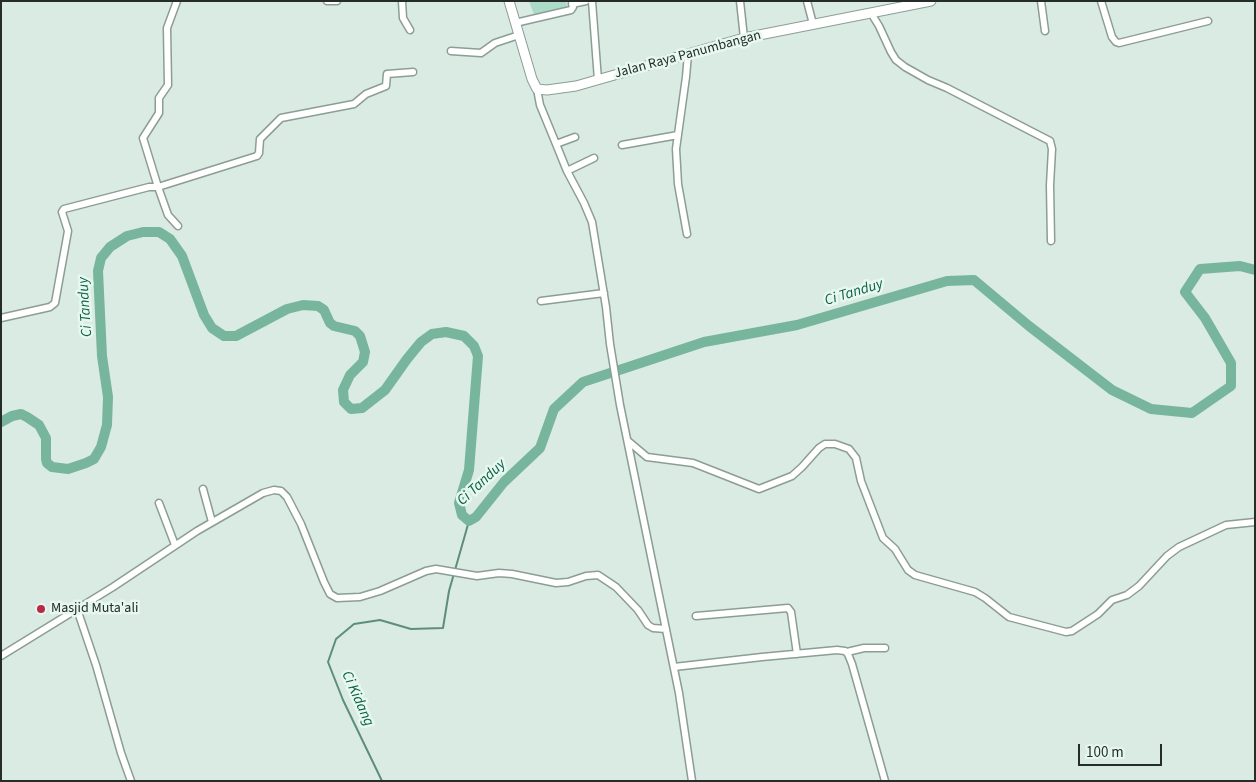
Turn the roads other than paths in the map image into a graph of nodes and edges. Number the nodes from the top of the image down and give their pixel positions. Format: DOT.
graph roads {
  1 [pos="177,1"];
  2 [pos="327,1"];
  3 [pos="337,1"];
  4 [pos="402,1"];
  5 [pos="509,1"];
  6 [pos="586,1"];
  7 [pos="592,1"];
  8 [pos="740,1"];
  9 [pos="807,1"];
  10 [pos="931,1"];
  11 [pos="1042,1"];
  12 [pos="1100,1"];
  13 [pos="572,3"];
  14 [pos="871,13"];
  15 [pos="1208,21"];
  16 [pos="515,23"];
  17 [pos="813,24"];
  18 [pos="410,30"];
  19 [pos="1045,31"];
  20 [pos="519,35"];
  21 [pos="744,38"];
  22 [pos="451,51"];
  23 [pos="688,54"];
  24 [pos="413,72"];
  25 [pos="598,80"];
  26 [pos="537,89"];
  27 [pos="678,135"];
  28 [pos="576,137"];
  29 [pos="556,144"];
  30 [pos="622,145"];
  31 [pos="594,158"];
  32 [pos="567,171"];
  33 [pos="158,187"];
  34 [pos="178,226"];
  35 [pos="687,234"];
  36 [pos="1052,241"];
  37 [pos="604,293"];
  38 [pos="541,301"];
  39 [pos="1,318"];
  40 [pos="628,441"];
  41 [pos="203,489"];
  42 [pos="159,503"];
  43 [pos="212,522"];
  44 [pos="1255,522"];
  45 [pos="175,545"];
  46 [pos="77,609"];
  47 [pos="696,616"];
  48 [pos="666,629"];
  49 [pos="885,648"];
  50 [pos="846,652"];
  51 [pos="797,654"];
  52 [pos="1,656"];
  53 [pos="674,667"];
  54 [pos="131,781"];
  55 [pos="692,781"];
  56 [pos="885,781"];
  1 -- 33 [label="street"];
  2 -- 3 [label="street"];
  4 -- 18 [label="street"];
  5 -- 16 [label="main road"];
  6 -- 13 [label="street"];
  7 -- 25 [label="street"];
  8 -- 21 [label="street"];
  9 -- 17 [label="street"];
  10 -- 14 [label="main road, Jalan Raya Panumbangan"];
  11 -- 19 [label="street"];
  12 -- 15 [label="street"];
  13 -- 16 [label="street"];
  14 -- 17 [label="main road, Jalan Raya Panumbangan"];
  14 -- 36 [label="street"];
  16 -- 20 [label="main road"];
  17 -- 21 [label="main road, Jalan Raya Panumbangan"];
  20 -- 22 [label="street"];
  20 -- 26 [label="main road"];
  21 -- 23 [label="main road, Jalan Raya Panumbangan"];
  23 -- 25 [label="main road, Jalan Raya Panumbangan"];
  23 -- 27 [label="street"];
  24 -- 33 [label="street"];
  25 -- 26 [label="main road, Jalan Raya Panumbangan"];
  26 -- 29 [label="street"];
  27 -- 30 [label="street"];
  27 -- 35 [label="street"];
  28 -- 29 [label="street"];
  29 -- 32 [label="street"];
  31 -- 32 [label="street"];
  32 -- 37 [label="street"];
  33 -- 34 [label="street"];
  33 -- 39 [label="street"];
  37 -- 38 [label="street"];
  37 -- 40 [label="street"];
  40 -- 44 [label="street"];
  40 -- 48 [label="street"];
  41 -- 43 [label="street"];
  42 -- 45 [label="street"];
  43 -- 45 [label="street"];
  43 -- 48 [label="street"];
  45 -- 46 [label="street"];
  46 -- 52 [label="street"];
  46 -- 54 [label="street"];
  47 -- 51 [label="street"];
  48 -- 53 [label="street"];
  49 -- 50 [label="street"];
  50 -- 51 [label="street"];
  50 -- 56 [label="street"];
  51 -- 53 [label="street"];
  53 -- 55 [label="street"];
}
